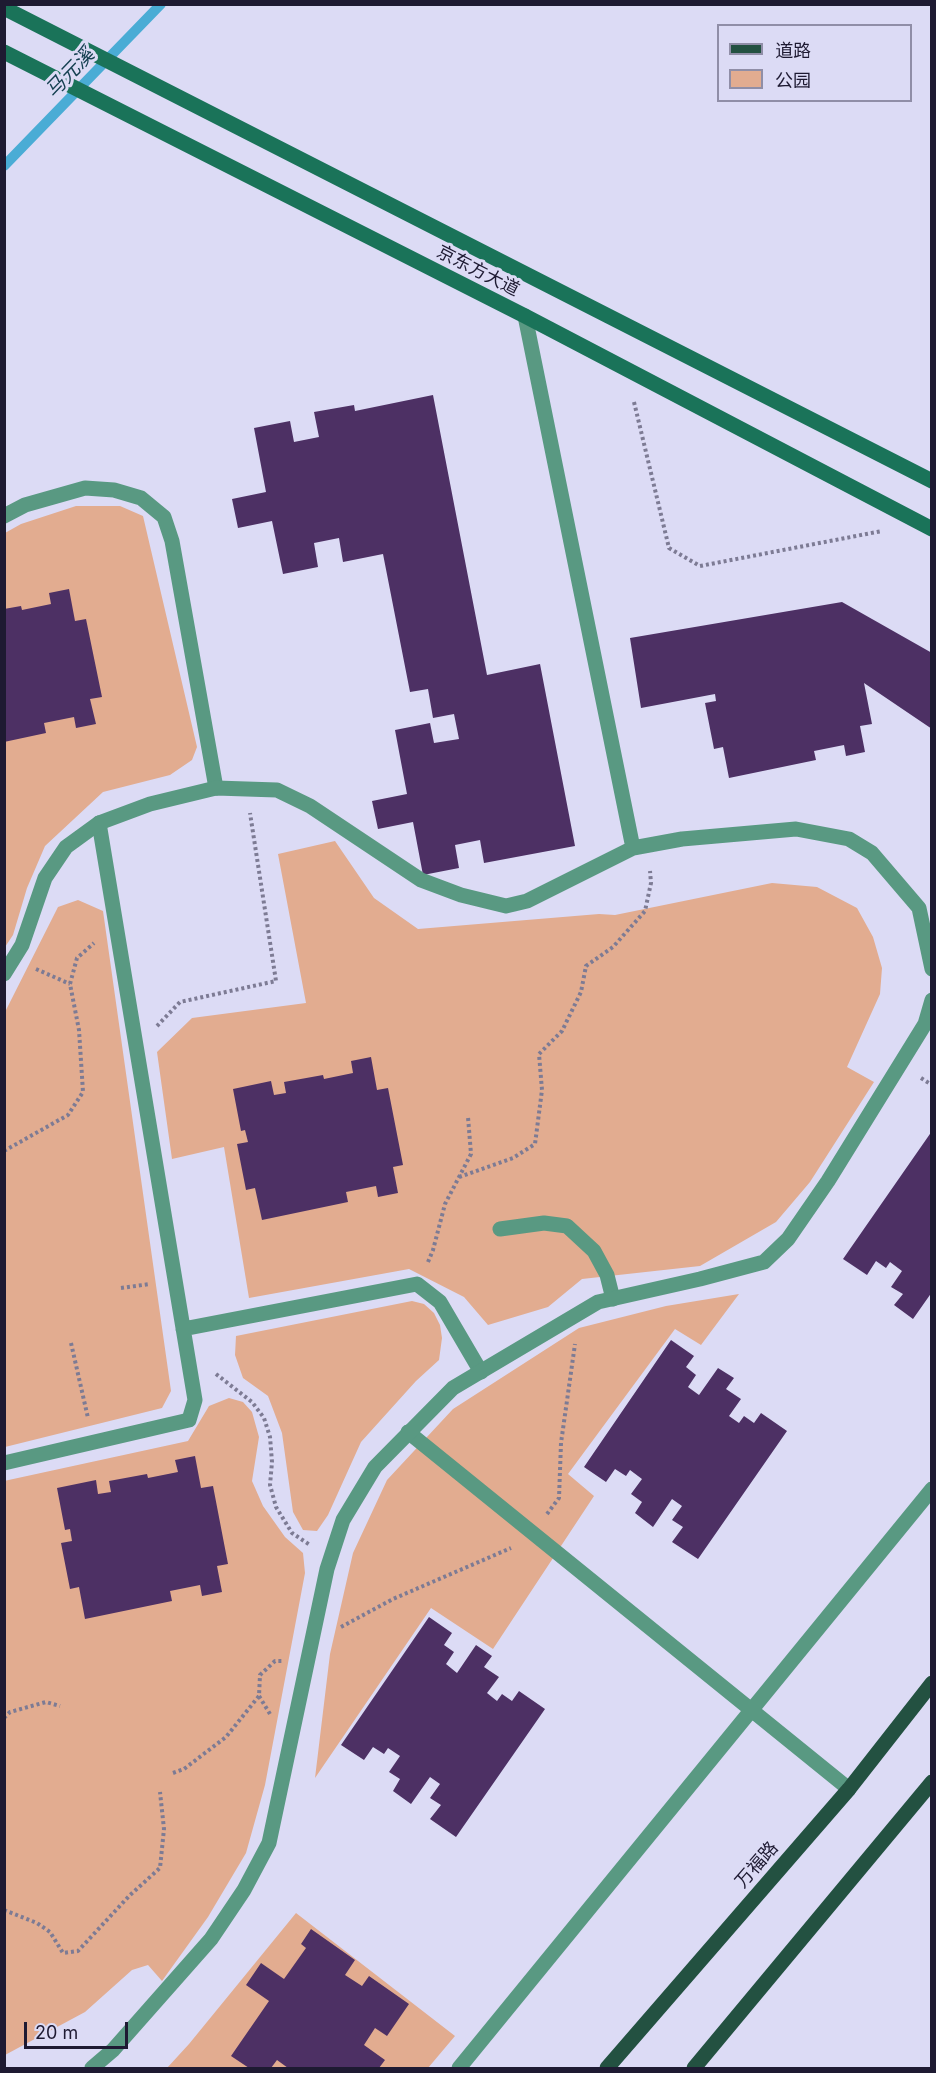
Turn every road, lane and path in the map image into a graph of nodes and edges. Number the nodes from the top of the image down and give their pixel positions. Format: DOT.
graph roads {
  1 [pos="4,8"];
  2 [pos="4,52"];
  3 [pos="525,316"];
  4 [pos="626,370"];
  5 [pos="932,481"];
  6 [pos="4,516"];
  7 [pos="927,526"];
  8 [pos="216,788"];
  9 [pos="246,789"];
  10 [pos="99,824"];
  11 [pos="640,847"];
  12 [pos="117,934"];
  13 [pos="14,958"];
  14 [pos="932,969"];
  15 [pos="4,974"];
  16 [pos="70,984"];
  17 [pos="932,1000"];
  18 [pos="136,1047"];
  19 [pos="468,1117"];
  20 [pos="4,1145"];
  21 [pos="7,1150"];
  22 [pos="459,1177"];
  23 [pos="500,1229"];
  24 [pos="417,1284"];
  25 [pos="614,1299"];
  26 [pos="183,1329"];
  27 [pos="71,1343"];
  28 [pos="188,1355"];
  29 [pos="481,1372"];
  30 [pos="408,1432"];
  31 [pos="93,1443"];
  32 [pos="4,1463"];
  33 [pos="932,1489"];
  34 [pos="331,1558"];
  35 [pos="932,1683"];
  36 [pos="259,1696"];
  37 [pos="60,1706"];
  38 [pos="752,1710"];
  39 [pos="4,1718"];
  40 [pos="173,1773"];
  41 [pos="932,1782"];
  42 [pos="849,1789"];
  43 [pos="160,1792"];
  44 [pos="4,1910"];
  45 [pos="92,2068"];
  46 [pos="459,2068"];
  47 [pos="607,2068"];
  48 [pos="694,2068"];
  1 -- 5 [label="main road, 京东方大道"];
  2 -- 3 [label="main road, 京东方大道"];
  3 -- 4 [label="main road, 京东方大道"];
  3 -- 11 [label="street"];
  4 -- 7 [label="main road, 京东方大道"];
  4 -- 7 [label="path"];
  6 -- 8 [label="street"];
  8 -- 9 [label="street"];
  8 -- 10 [label="street"];
  9 -- 11 [label="street"];
  9 -- 18 [label="path"];
  10 -- 12 [label="street"];
  10 -- 13 [label="street"];
  11 -- 14 [label="street"];
  11 -- 22 [label="path"];
  12 -- 16 [label="path"];
  12 -- 18 [label="street"];
  13 -- 15 [label="street"];
  13 -- 16 [label="path"];
  16 -- 21 [label="path"];
  17 -- 25 [label="street"];
  18 -- 26 [label="street"];
  19 -- 22 [label="path"];
  20 -- 21 [label="path"];
  22 -- 24 [label="path"];
  23 -- 25 [label="street"];
  24 -- 26 [label="street"];
  24 -- 29 [label="street"];
  25 -- 29 [label="street"];
  26 -- 28 [label="street"];
  27 -- 31 [label="path"];
  28 -- 31 [label="street"];
  28 -- 34 [label="path"];
  29 -- 30 [label="street"];
  30 -- 34 [label="street"];
  30 -- 38 [label="street"];
  31 -- 32 [label="street"];
  33 -- 38 [label="street"];
  34 -- 45 [label="street"];
  35 -- 42 [label="main road, 万福路"];
  36 -- 40 [label="path"];
  37 -- 39 [label="path"];
  38 -- 42 [label="street"];
  38 -- 46 [label="street"];
  41 -- 48 [label="main road"];
  42 -- 47 [label="main road, 万福路"];
  43 -- 44 [label="path"];
}
